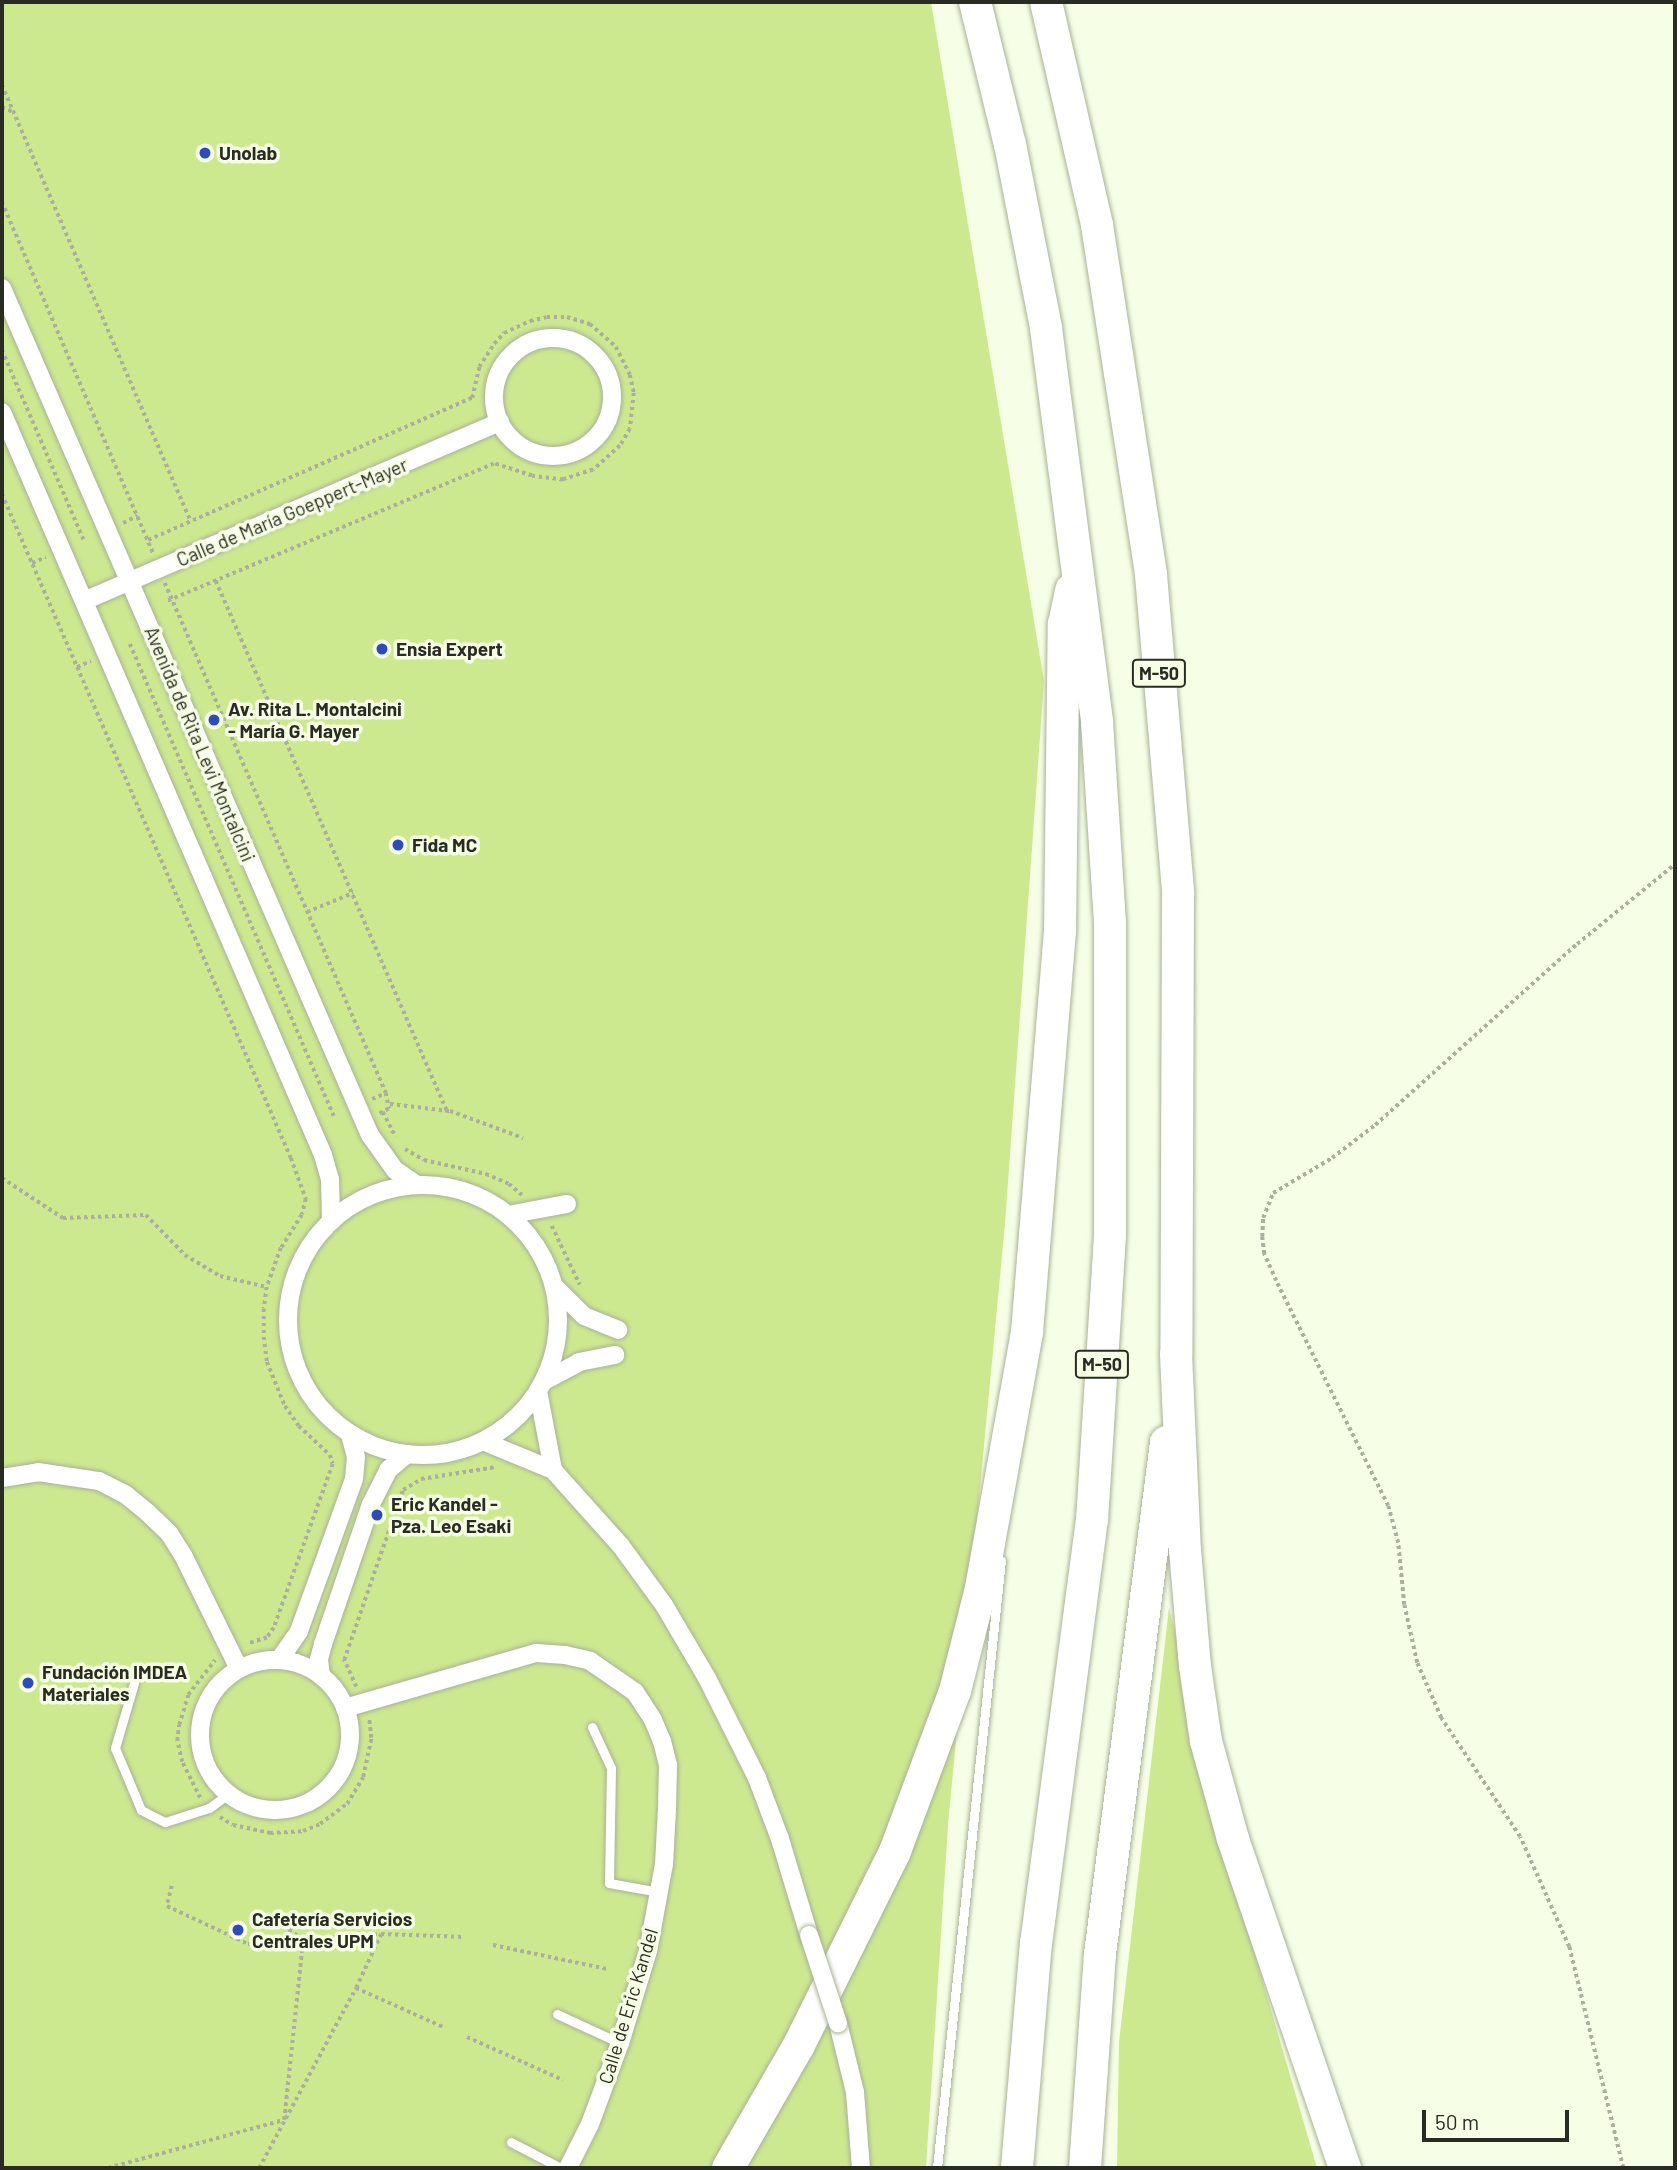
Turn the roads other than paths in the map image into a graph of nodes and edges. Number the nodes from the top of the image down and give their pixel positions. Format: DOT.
graph roads {
  1 [pos="975,2"];
  2 [pos="1046,2"];
  3 [pos="2,288"];
  4 [pos="2,412"];
  5 [pos="500,422"];
  6 [pos="1078,557"];
  7 [pos="130,582"];
  8 [pos="84,601"];
  9 [pos="417,1185"];
  10 [pos="567,1204"];
  11 [pos="508,1215"];
  12 [pos="331,1221"];
  13 [pos="554,1286"];
  14 [pos="618,1330"];
  15 [pos="1027,1332"];
  16 [pos="1177,1354"];
  17 [pos="615,1355"];
  18 [pos="541,1386"];
  19 [pos="350,1434"];
  20 [pos="485,1442"];
  21 [pos="407,1454"];
  22 [pos="552,1470"];
  23 [pos="2,1478"];
  24 [pos="1008,1498"];
  25 [pos="1002,1553"];
  26 [pos="279,1660"];
  27 [pos="239,1669"];
  28 [pos="321,1676"];
  29 [pos="134,1683"];
  30 [pos="345,1708"];
  31 [pos="592,1727"];
  32 [pos="228,1794"];
  33 [pos="659,1892"];
  34 [pos="557,2014"];
  35 [pos="620,2043"];
  36 [pos="510,2142"];
  37 [pos="561,2168"];
  38 [pos="568,2168"];
  39 [pos="728,2168"];
  40 [pos="861,2168"];
  41 [pos="937,2168"];
  42 [pos="1017,2168"];
  43 [pos="1085,2168"];
  44 [pos="1345,2168"];
  1 -- 6 [label="highway, M-50"];
  2 -- 16 [label="highway, M-50"];
  3 -- 7 [label="street, Avenida de Rita Levi Montalcini"];
  4 -- 8 [label="street"];
  5 -- 5 [label="street"];
  5 -- 7 [label="street, Calle de María Goeppert-Mayer"];
  6 -- 15 [label="highway"];
  6 -- 42 [label="highway, M-50"];
  7 -- 8 [label="street, Calle de María Goeppert-Mayer"];
  7 -- 9 [label="street, Avenida de Rita Levi Montalcini"];
  8 -- 12 [label="street"];
  9 -- 11 [label="street"];
  9 -- 12 [label="street"];
  10 -- 11 [label="street"];
  11 -- 13 [label="street"];
  12 -- 19 [label="street"];
  13 -- 14 [label="street"];
  13 -- 18 [label="street"];
  15 -- 24 [label="lane"];
  15 -- 39 [label="highway"];
  16 -- 43 [label="highway, M-50"];
  16 -- 44 [label="highway"];
  17 -- 18 [label="street"];
  18 -- 20 [label="street"];
  18 -- 22 [label="street"];
  19 -- 21 [label="street"];
  19 -- 26 [label="street"];
  20 -- 21 [label="street"];
  20 -- 22 [label="street"];
  21 -- 28 [label="street"];
  22 -- 40 [label="street, bridge"];
  23 -- 27 [label="street"];
  25 -- 41 [label="lane"];
  26 -- 27 [label="street"];
  26 -- 28 [label="street"];
  27 -- 32 [label="street"];
  28 -- 30 [label="street"];
  29 -- 32 [label="lane"];
  30 -- 32 [label="street"];
  30 -- 33 [label="street, Calle de Eric Kandel"];
  31 -- 33 [label="lane"];
  33 -- 35 [label="street, Calle de Eric Kandel"];
  34 -- 35 [label="lane"];
  35 -- 38 [label="street, Calle de Eric Kandel"];
  36 -- 37 [label="lane"];
}
